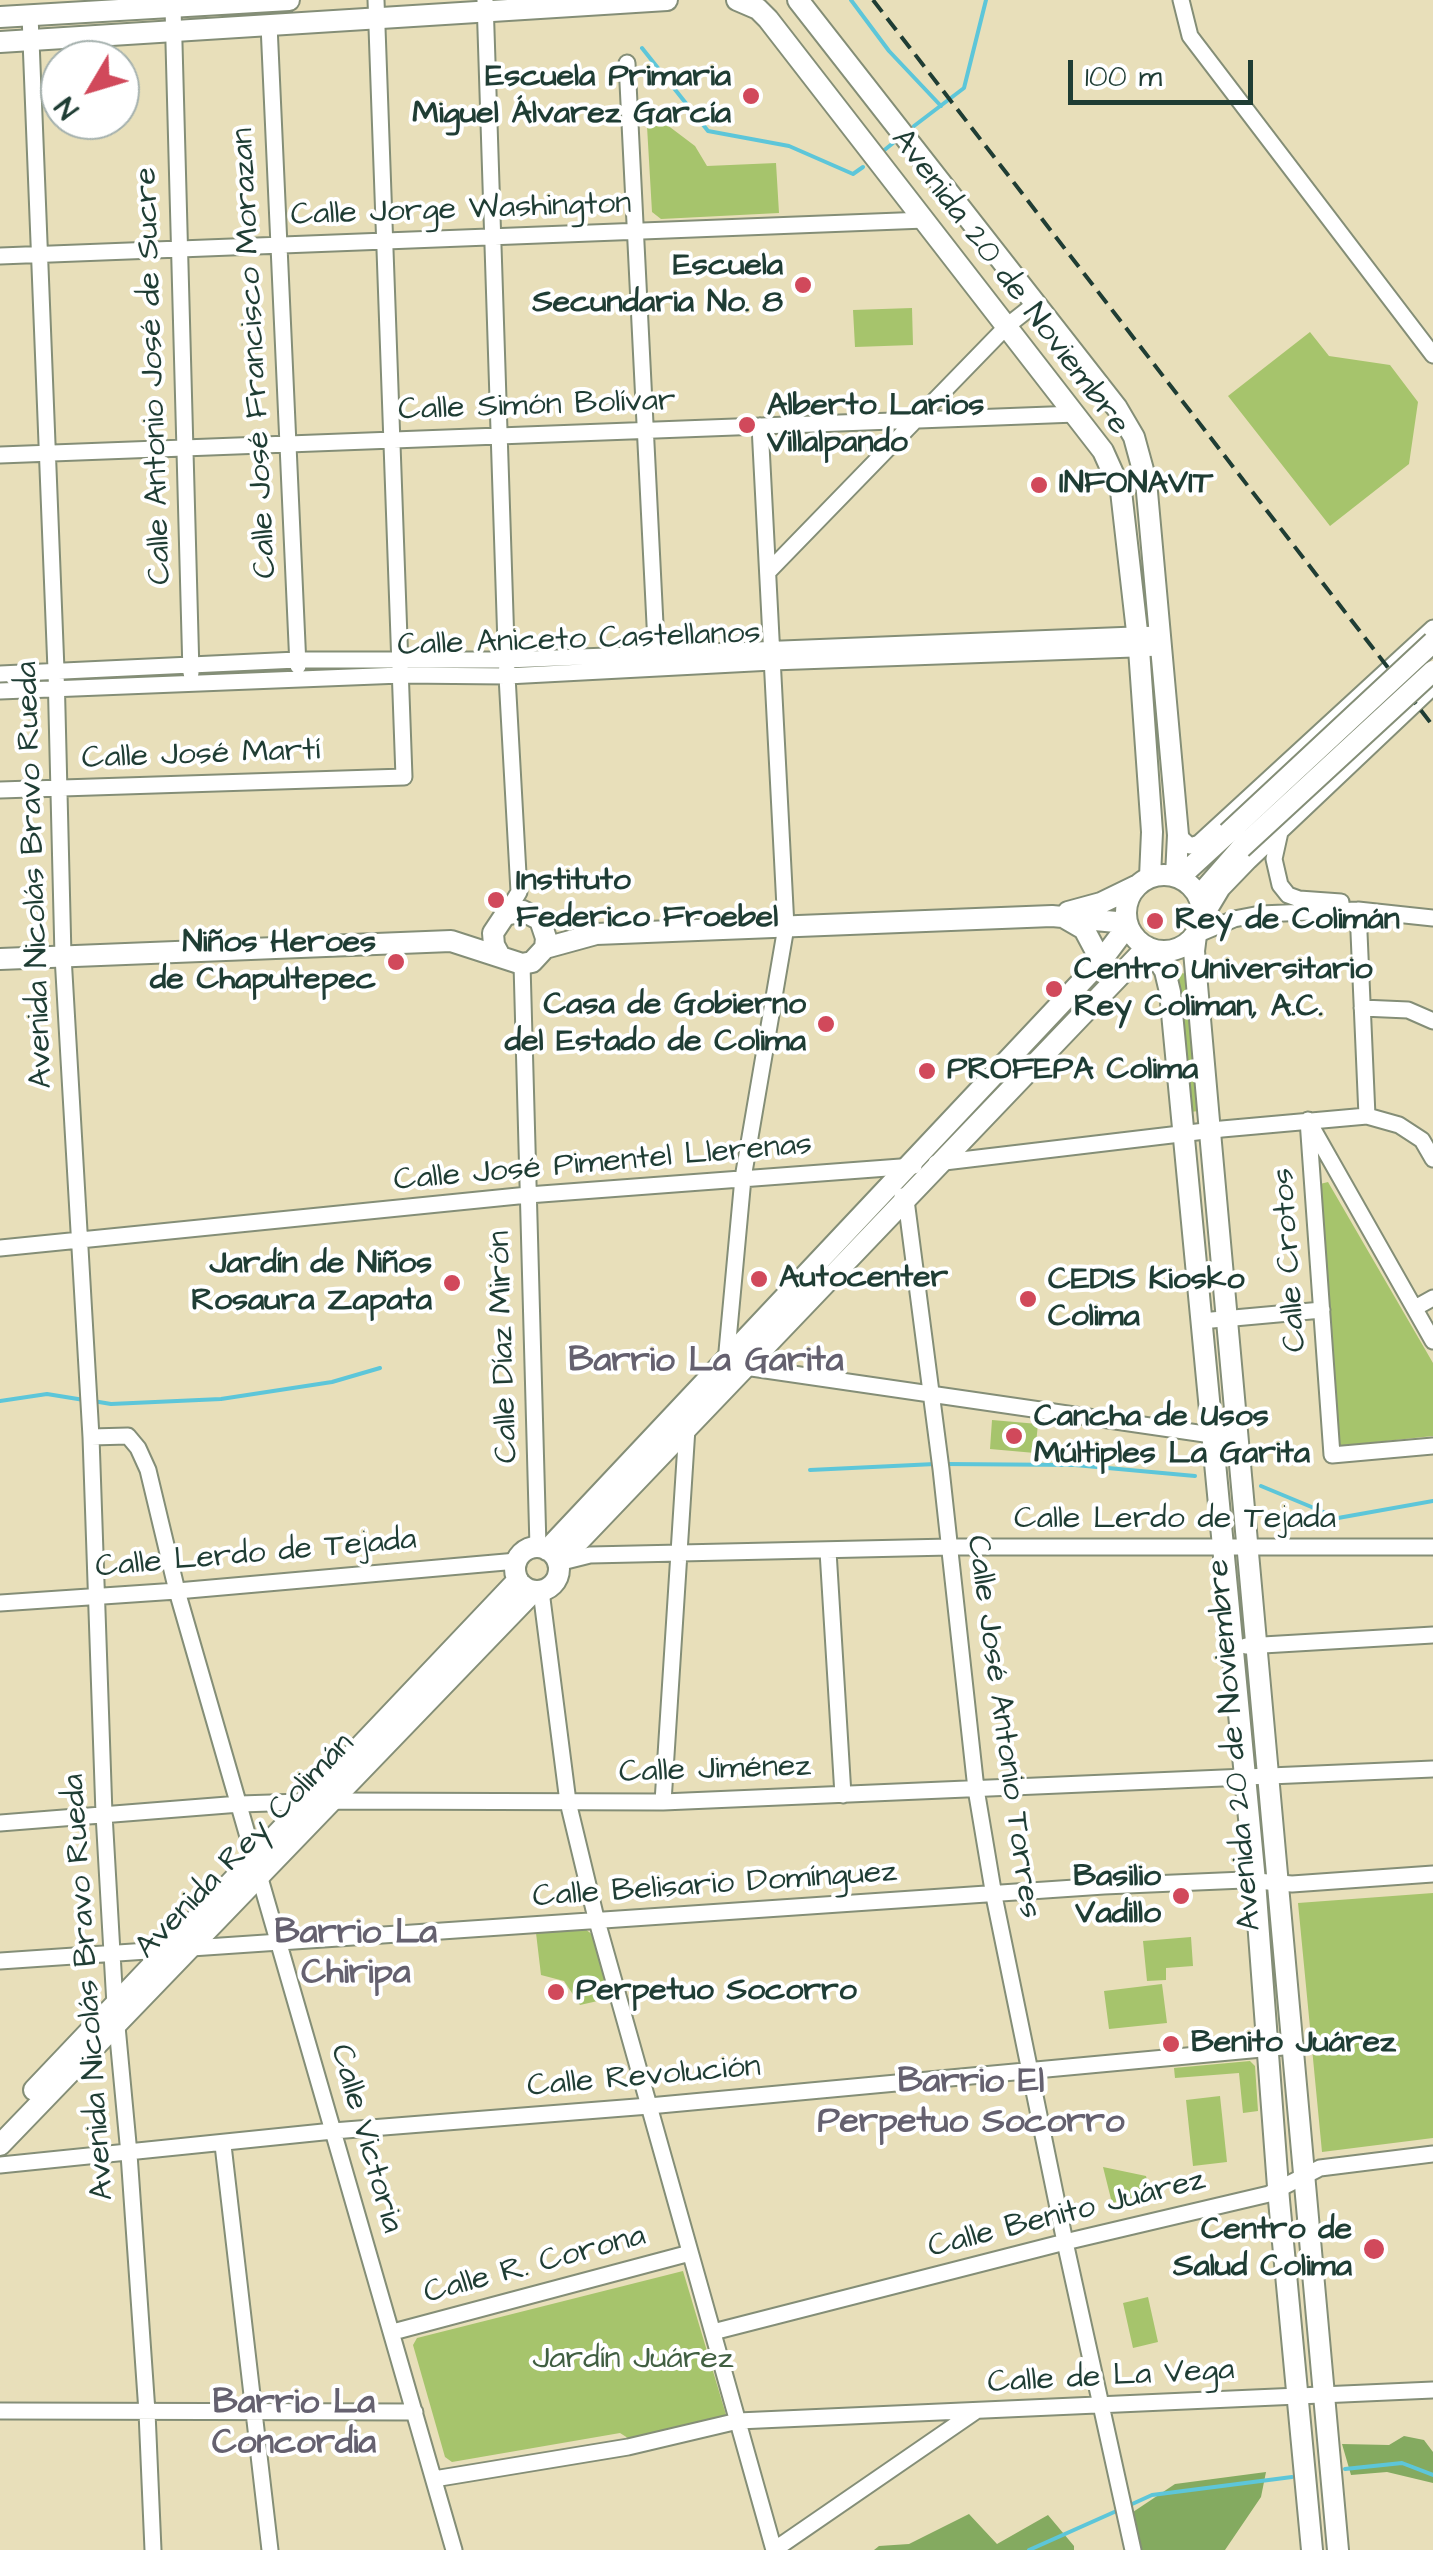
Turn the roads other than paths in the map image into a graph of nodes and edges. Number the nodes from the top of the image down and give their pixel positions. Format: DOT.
graph roads {
  1 [pos="289,0"];
  2 [pos="666,0"];
  3 [pos="798,0"];
  4 [pos="1181,0"];
  5 [pos="743,1"];
  6 [pos="207,2"];
  7 [pos="485,6"];
  8 [pos="173,7"];
  9 [pos="376,9"];
  10 [pos="30,15"];
  11 [pos="0,17"];
  12 [pos="269,25"];
  13 [pos="209,29"];
  14 [pos="173,31"];
  15 [pos="33,40"];
  16 [pos="0,42"];
  17 [pos="627,63"];
  18 [pos="925,220"];
  19 [pos="636,231"];
  20 [pos="492,237"];
  21 [pos="385,241"];
  22 [pos="279,246"];
  23 [pos="180,249"];
  24 [pos="42,255"];
  25 [pos="0,256"];
  26 [pos="1035,304"];
  27 [pos="1007,326"];
  28 [pos="1430,346"];
  29 [pos="1076,414"];
  30 [pos="916,420"];
  31 [pos="760,426"];
  32 [pos="646,431"];
  33 [pos="499,436"];
  34 [pos="392,440"];
  35 [pos="288,444"];
  36 [pos="185,448"];
  37 [pos="48,454"];
  38 [pos="0,455"];
  39 [pos="768,572"];
  40 [pos="1433,628"];
  41 [pos="1160,641"];
  42 [pos="1138,642"];
  43 [pos="1433,642"];
  44 [pos="772,655"];
  45 [pos="1399,659"];
  46 [pos="297,660"];
  47 [pos="657,661"];
  48 [pos="191,665"];
  49 [pos="400,667"];
  50 [pos="507,668"];
  51 [pos="56,670"];
  52 [pos="1433,671"];
  53 [pos="0,674"];
  54 [pos="298,680"];
  55 [pos="192,684"];
  56 [pos="57,690"];
  57 [pos="1430,690"];
  58 [pos="0,691"];
  59 [pos="1364,691"];
  60 [pos="1392,726"];
  61 [pos="59,788"];
  62 [pos="0,790"];
  63 [pos="1280,832"];
  64 [pos="1178,835"];
  65 [pos="1235,841"];
  66 [pos="1178,877"];
  67 [pos="1143,882"];
  68 [pos="1280,885"];
  69 [pos="519,892"];
  70 [pos="1199,896"];
  71 [pos="1358,910"];
  72 [pos="1260,914"];
  73 [pos="1058,916"];
  74 [pos="536,917"];
  75 [pos="501,918"];
  76 [pos="1433,918"];
  77 [pos="1127,924"];
  78 [pos="786,927"];
  79 [pos="1199,930"];
  80 [pos="596,934"];
  81 [pos="451,941"];
  82 [pos="545,948"];
  83 [pos="1149,948"];
  84 [pos="63,956"];
  85 [pos="500,956"];
  86 [pos="0,958"];
  87 [pos="1101,961"];
  88 [pos="522,964"];
  89 [pos="1362,1008"];
  90 [pos="1433,1021"];
  91 [pos="1367,1116"];
  92 [pos="1308,1120"];
  93 [pos="1210,1130"];
  94 [pos="1184,1136"];
  95 [pos="1433,1159"];
  96 [pos="942,1162"];
  97 [pos="908,1166"];
  98 [pos="872,1169"];
  99 [pos="743,1178"];
  100 [pos="890,1185"];
  101 [pos="528,1195"];
  102 [pos="906,1200"];
  103 [pos="80,1241"];
  104 [pos="0,1248"];
  105 [pos="1433,1298"];
  106 [pos="1415,1308"];
  107 [pos="1322,1310"];
  108 [pos="1228,1319"];
  109 [pos="1201,1321"];
  110 [pos="1433,1340"];
  111 [pos="735,1364"];
  112 [pos="931,1396"];
  113 [pos="688,1428"];
  114 [pos="1212,1435"];
  115 [pos="91,1437"];
  116 [pos="1239,1438"];
  117 [pos="1433,1446"];
  118 [pos="950,1547"];
  119 [pos="1223,1547"];
  120 [pos="1249,1547"];
  121 [pos="1433,1547"];
  122 [pos="828,1551"];
  123 [pos="680,1552"];
  124 [pos="548,1554"];
  125 [pos="527,1581"];
  126 [pos="177,1591"];
  127 [pos="97,1596"];
  128 [pos="0,1603"];
  129 [pos="1433,1635"];
  130 [pos="1258,1646"];
  131 [pos="1232,1647"];
  132 [pos="1433,1768"];
  133 [pos="1270,1776"];
  134 [pos="1245,1777"];
  135 [pos="976,1789"];
  136 [pos="843,1795"];
  137 [pos="332,1800"];
  138 [pos="568,1802"];
  139 [pos="662,1802"];
  140 [pos="306,1803"];
  141 [pos="240,1804"];
  142 [pos="104,1814"];
  143 [pos="0,1824"];
  144 [pos="257,1867"];
  145 [pos="1433,1874"];
  146 [pos="1255,1881"];
  147 [pos="1279,1883"];
  148 [pos="994,1896"];
  149 [pos="597,1922"];
  150 [pos="278,1943"];
  151 [pos="190,1948"];
  152 [pos="167,1950"];
  153 [pos="114,1953"];
  154 [pos="0,1960"];
  155 [pos="116,2014"];
  156 [pos="1294,2046"];
  157 [pos="1268,2048"];
  158 [pos="1032,2071"];
  159 [pos="649,2106"];
  160 [pos="0,2125"];
  161 [pos="334,2132"];
  162 [pos="223,2144"];
  163 [pos="0,2145"];
  164 [pos="129,2154"];
  165 [pos="1433,2154"];
  166 [pos="0,2166"];
  167 [pos="1306,2176"];
  168 [pos="1278,2189"];
  169 [pos="1065,2242"];
  170 [pos="690,2254"];
  171 [pos="393,2332"];
  172 [pos="713,2332"];
  173 [pos="1433,2390"];
  174 [pos="1324,2395"];
  175 [pos="1298,2396"];
  176 [pos="1103,2405"];
  177 [pos="976,2411"];
  178 [pos="0,2412"];
  179 [pos="147,2412"];
  180 [pos="252,2412"];
  181 [pos="415,2412"];
  182 [pos="738,2421"];
  183 [pos="434,2479"];
  184 [pos="153,2550"];
  185 [pos="270,2550"];
  186 [pos="454,2550"];
  187 [pos="774,2550"];
  188 [pos="1133,2550"];
  189 [pos="1312,2550"];
  190 [pos="1338,2550"];
  1 -- 6 [label="main road"];
  2 -- 7 [label="main road"];
  3 -- 26 [label="main road, Avenida 20 de Noviembre"];
  4 -- 28 [label="street"];
  5 -- 18 [label="main road, Avenida 20 de Noviembre"];
  6 -- 8 [label="main road"];
  6 -- 13 [label="street"];
  7 -- 9 [label="main road"];
  7 -- 20 [label="street"];
  8 -- 10 [label="main road"];
  8 -- 14 [label="street, Calle Antonio José de Sucre"];
  9 -- 12 [label="main road"];
  9 -- 21 [label="street"];
  10 -- 11 [label="main road"];
  10 -- 15 [label="street, Avenida Nicolás Bravo Rueda"];
  12 -- 13 [label="main road"];
  12 -- 22 [label="street, Calle José Francisco Morazan"];
  13 -- 14 [label="main road"];
  14 -- 15 [label="main road"];
  14 -- 23 [label="street, Calle Antonio José de Sucre"];
  15 -- 16 [label="main road"];
  15 -- 24 [label="street, Avenida Nicolás Bravo Rueda"];
  17 -- 19 [label="street"];
  18 -- 19 [label="street, Calle Jorge Washington"];
  18 -- 27 [label="main road, Avenida 20 de Noviembre"];
  19 -- 20 [label="street, Calle Jorge Washington"];
  19 -- 32 [label="street"];
  20 -- 21 [label="street, Calle Jorge Washington"];
  20 -- 33 [label="street"];
  21 -- 22 [label="street, Calle Jorge Washington"];
  21 -- 34 [label="street"];
  22 -- 23 [label="street, Calle Jorge Washington"];
  22 -- 35 [label="street, Calle José Francisco Morazan"];
  23 -- 24 [label="street, Calle Jorge Washington"];
  23 -- 36 [label="street, Calle Antonio José de Sucre"];
  24 -- 25 [label="street, Calle Jorge Washington"];
  24 -- 37 [label="street, Avenida Nicolás Bravo Rueda"];
  26 -- 27 [label="street"];
  26 -- 41 [label="main road, Avenida 20 de Noviembre"];
  27 -- 29 [label="main road, Avenida 20 de Noviembre"];
  27 -- 30 [label="street"];
  29 -- 30 [label="street, Calle Simón Bolívar"];
  29 -- 42 [label="main road, Avenida 20 de Noviembre"];
  30 -- 31 [label="street, Calle Simón Bolívar"];
  30 -- 39 [label="street"];
  31 -- 32 [label="street, Calle Simón Bolívar"];
  31 -- 39 [label="street"];
  32 -- 33 [label="street, Calle Simón Bolívar"];
  32 -- 47 [label="street"];
  33 -- 34 [label="street, Calle Simón Bolívar"];
  33 -- 50 [label="street"];
  34 -- 35 [label="street, Calle Simón Bolívar"];
  34 -- 49 [label="street"];
  35 -- 36 [label="street, Calle Simón Bolívar"];
  35 -- 46 [label="street, Calle José Francisco Morazan"];
  36 -- 37 [label="street, Calle Simón Bolívar"];
  36 -- 48 [label="street, Calle Antonio José de Sucre"];
  37 -- 38 [label="street, Calle Simón Bolívar"];
  37 -- 51 [label="street, Avenida Nicolás Bravo Rueda"];
  39 -- 44 [label="street"];
  40 -- 45 [label="street"];
  41 -- 42 [label="street, Calle Aniceto Castellanos"];
  41 -- 64 [label="main road, Avenida 20 de Noviembre"];
  42 -- 44 [label="street, Calle Aniceto Castellanos"];
  42 -- 67 [label="main road, Avenida 20 de Noviembre"];
  43 -- 65 [label="main road, bridge"];
  44 -- 47 [label="street, Calle Aniceto Castellanos"];
  44 -- 78 [label="street"];
  45 -- 57 [label="street"];
  45 -- 59 [label="street"];
  46 -- 48 [label="street, Calle Aniceto Castellanos"];
  46 -- 49 [label="street, Calle Aniceto Castellanos"];
  46 -- 54 [label="street, Calle José Francisco Morazan"];
  47 -- 50 [label="street, Calle Aniceto Castellanos"];
  48 -- 51 [label="street, Calle Aniceto Castellanos"];
  48 -- 55 [label="street, Calle Antonio José de Sucre"];
  49 -- 50 [label="street, Calle Aniceto Castellanos"];
  49 -- 54 [label="street, Calle Aniceto Castellanos"];
  49 -- 61 [label="street, Calle José Martí"];
  50 -- 69 [label="street"];
  51 -- 53 [label="street, Calle Aniceto Castellanos"];
  51 -- 56 [label="street, Avenida Nicolás Bravo Rueda"];
  52 -- 65 [label="main road, bridge"];
  54 -- 55 [label="street, Calle Aniceto Castellanos"];
  55 -- 56 [label="street, Calle Aniceto Castellanos"];
  56 -- 58 [label="street, Calle Aniceto Castellanos"];
  56 -- 61 [label="street, Avenida Nicolás Bravo Rueda"];
  57 -- 60 [label="street"];
  59 -- 60 [label="street"];
  59 -- 64 [label="street"];
  60 -- 63 [label="street"];
  61 -- 62 [label="street, Calle José Martí"];
  61 -- 84 [label="street, Avenida Nicolás Bravo Rueda"];
  63 -- 68 [label="street"];
  63 -- 79 [label="street"];
  64 -- 66 [label="main road, Avenida 20 de Noviembre"];
  65 -- 66 [label="main road"];
  65 -- 70 [label="main road"];
  66 -- 67 [label="main road"];
  66 -- 70 [label="main road"];
  67 -- 73 [label="main road"];
  67 -- 77 [label="main road"];
  68 -- 71 [label="street"];
  68 -- 72 [label="street"];
  69 -- 74 [label="street"];
  69 -- 75 [label="street"];
  70 -- 79 [label="main road"];
  71 -- 72 [label="street"];
  71 -- 76 [label="street"];
  71 -- 89 [label="street"];
  72 -- 79 [label="street"];
  73 -- 77 [label="main road"];
  73 -- 78 [label="main road"];
  73 -- 87 [label="main road"];
  74 -- 75 [label="main road"];
  74 -- 80 [label="main road"];
  74 -- 82 [label="main road"];
  75 -- 81 [label="main road"];
  75 -- 85 [label="main road"];
  77 -- 83 [label="main road"];
  77 -- 87 [label="main road"];
  78 -- 80 [label="main road"];
  78 -- 99 [label="street"];
  79 -- 83 [label="main road"];
  79 -- 93 [label="main road, Avenida 20 de Noviembre"];
  80 -- 82 [label="main road"];
  81 -- 84 [label="main road"];
  81 -- 85 [label="main road"];
  82 -- 88 [label="main road"];
  83 -- 94 [label="main road, Avenida 20 de Noviembre"];
  83 -- 96 [label="main road"];
  84 -- 86 [label="main road"];
  84 -- 103 [label="street, Avenida Nicolás Bravo Rueda"];
  85 -- 88 [label="main road"];
  87 -- 97 [label="main road"];
  88 -- 101 [label="street, Calle Díaz Mirón"];
  89 -- 90 [label="street"];
  89 -- 91 [label="street"];
  91 -- 92 [label="street, Calle José Pimentel Llerenas"];
  91 -- 95 [label="street"];
  92 -- 93 [label="street, Calle José Pimentel Llerenas"];
  92 -- 106 [label="street"];
  92 -- 107 [label="street, Calle Crotos"];
  93 -- 94 [label="street, Calle José Pimentel Llerenas"];
  93 -- 108 [label="main road, Avenida 20 de Noviembre"];
  94 -- 96 [label="street, Calle José Pimentel Llerenas"];
  94 -- 109 [label="main road, Avenida 20 de Noviembre"];
  96 -- 97 [label="street, Calle José Pimentel Llerenas"];
  96 -- 102 [label="main road"];
  97 -- 98 [label="street, Calle José Pimentel Llerenas"];
  97 -- 100 [label="main road"];
  98 -- 99 [label="street, Calle José Pimentel Llerenas"];
  98 -- 100 [label="street"];
  99 -- 101 [label="street, Calle José Pimentel Llerenas"];
  99 -- 111 [label="street"];
  100 -- 102 [label="street"];
  100 -- 111 [label="main road"];
  101 -- 103 [label="street, Calle José Pimentel Llerenas"];
  101 -- 124 [label="street, Calle Díaz Mirón"];
  102 -- 111 [label="main road"];
  102 -- 112 [label="street, Calle José Antonio Torres"];
  103 -- 104 [label="street, Calle José Pimentel Llerenas"];
  103 -- 115 [label="street, Avenida Nicolás Bravo Rueda"];
  105 -- 106 [label="street"];
  106 -- 110 [label="street"];
  107 -- 108 [label="street"];
  107 -- 117 [label="street, Calle Crotos"];
  108 -- 109 [label="street"];
  108 -- 116 [label="main road, Avenida 20 de Noviembre"];
  109 -- 114 [label="main road, Avenida 20 de Noviembre"];
  111 -- 112 [label="street"];
  111 -- 113 [label="main road"];
  111 -- 124 [label="main road"];
  112 -- 114 [label="street"];
  112 -- 118 [label="street, Calle José Antonio Torres"];
  113 -- 123 [label="street"];
  113 -- 124 [label="main road"];
  114 -- 116 [label="street"];
  114 -- 119 [label="main road, Avenida 20 de Noviembre"];
  115 -- 126 [label="street, Calle Victoria"];
  115 -- 127 [label="street, Avenida Nicolás Bravo Rueda"];
  116 -- 120 [label="main road, Avenida 20 de Noviembre"];
  118 -- 119 [label="street, Calle Lerdo de Tejada"];
  118 -- 122 [label="street, Calle Lerdo de Tejada"];
  118 -- 135 [label="street, Calle José Antonio Torres"];
  119 -- 120 [label="street, Calle Lerdo de Tejada"];
  119 -- 131 [label="main road, Avenida 20 de Noviembre"];
  120 -- 121 [label="street, Calle Lerdo de Tejada"];
  120 -- 130 [label="main road, Avenida 20 de Noviembre"];
  122 -- 123 [label="street, Calle Lerdo de Tejada"];
  122 -- 136 [label="street"];
  123 -- 124 [label="street, Calle Lerdo de Tejada"];
  123 -- 139 [label="street"];
  124 -- 125 [label="main road"];
  124 -- 125 [label="main road"];
  125 -- 126 [label="street, Calle Lerdo de Tejada"];
  125 -- 137 [label="main road, Avenida Rey Colimán"];
  125 -- 138 [label="street"];
  125 -- 140 [label="main road, Avenida Rey Colimán"];
  126 -- 127 [label="street, Calle Lerdo de Tejada"];
  126 -- 141 [label="street, Calle Victoria"];
  127 -- 128 [label="street, Calle Lerdo de Tejada"];
  127 -- 142 [label="street, Avenida Nicolás Bravo Rueda"];
  129 -- 130 [label="street"];
  130 -- 131 [label="street"];
  130 -- 133 [label="main road, Avenida 20 de Noviembre"];
  131 -- 134 [label="main road, Avenida 20 de Noviembre"];
  132 -- 133 [label="street, Calle Jiménez"];
  133 -- 134 [label="street, Calle Jiménez"];
  133 -- 147 [label="main road, Avenida 20 de Noviembre"];
  134 -- 135 [label="street, Calle Jiménez"];
  134 -- 146 [label="main road, Avenida 20 de Noviembre"];
  135 -- 136 [label="street, Calle Jiménez"];
  135 -- 148 [label="street, Calle José Antonio Torres"];
  136 -- 139 [label="street, Calle Jiménez"];
  137 -- 138 [label="street, Calle Jiménez"];
  137 -- 140 [label="street, Calle Jiménez"];
  137 -- 144 [label="main road, Avenida Rey Colimán"];
  138 -- 139 [label="street, Calle Jiménez"];
  138 -- 149 [label="street"];
  140 -- 141 [label="street, Calle Jiménez"];
  140 -- 144 [label="main road, Avenida Rey Colimán"];
  141 -- 142 [label="street, Calle Jiménez"];
  141 -- 144 [label="street, Calle Victoria"];
  142 -- 143 [label="street, Calle Jiménez"];
  142 -- 153 [label="street, Avenida Nicolás Bravo Rueda"];
  144 -- 150 [label="street, Calle Victoria"];
  144 -- 151 [label="main road, Avenida Rey Colimán"];
  144 -- 152 [label="main road, Avenida Rey Colimán"];
  145 -- 147 [label="street, Calle Belisario Domínguez"];
  146 -- 147 [label="street, Calle Belisario Domínguez"];
  146 -- 148 [label="street, Calle Belisario Domínguez"];
  146 -- 157 [label="main road, Avenida 20 de Noviembre"];
  147 -- 156 [label="main road, Avenida 20 de Noviembre"];
  148 -- 149 [label="street, Calle Belisario Domínguez"];
  148 -- 158 [label="street, Calle José Antonio Torres"];
  149 -- 150 [label="street, Calle Belisario Domínguez"];
  149 -- 159 [label="street"];
  150 -- 151 [label="street, Calle Belisario Domínguez"];
  150 -- 161 [label="street, Calle Victoria"];
  151 -- 152 [label="street, Calle Belisario Domínguez"];
  151 -- 155 [label="main road, Avenida Rey Colimán"];
  152 -- 153 [label="street, Calle Belisario Domínguez"];
  152 -- 155 [label="main road, Avenida Rey Colimán"];
  153 -- 154 [label="street, Calle Belisario Domínguez"];
  153 -- 155 [label="street, Avenida Nicolás Bravo Rueda"];
  155 -- 160 [label="main road, Avenida Rey Colimán"];
  155 -- 163 [label="main road, Avenida Rey Colimán"];
  155 -- 164 [label="street, Avenida Nicolás Bravo Rueda"];
  156 -- 157 [label="street, Calle Revolución"];
  156 -- 167 [label="main road, Avenida 20 de Noviembre"];
  157 -- 158 [label="street, Calle Revolución"];
  157 -- 168 [label="main road, Avenida 20 de Noviembre"];
  158 -- 159 [label="street, Calle Revolución"];
  158 -- 169 [label="street, Calle José Antonio Torres"];
  159 -- 161 [label="street, Calle Revolución"];
  159 -- 170 [label="street"];
  161 -- 162 [label="street, Calle Revolución"];
  161 -- 171 [label="street, Calle Victoria"];
  162 -- 164 [label="street, Calle Revolución"];
  162 -- 180 [label="street"];
  164 -- 166 [label="street, Calle Revolución"];
  164 -- 179 [label="street, Avenida Nicolás Bravo Rueda"];
  165 -- 167 [label="street, Calle Benito Juárez"];
  167 -- 168 [label="street, Calle Benito Juárez"];
  167 -- 174 [label="main road, Avenida 20 de Noviembre"];
  168 -- 169 [label="street, Calle Benito Juárez"];
  168 -- 175 [label="main road, Avenida 20 de Noviembre"];
  169 -- 172 [label="street, Calle Benito Juárez"];
  169 -- 176 [label="street, Calle José Antonio Torres"];
  170 -- 171 [label="street, Calle R. Corona"];
  170 -- 172 [label="street"];
  171 -- 181 [label="street, Calle Victoria"];
  172 -- 182 [label="street"];
  173 -- 174 [label="street, Calle de La Vega"];
  174 -- 175 [label="street, Calle de La Vega"];
  174 -- 190 [label="main road, Avenida 20 de Noviembre"];
  175 -- 176 [label="street, Calle de La Vega"];
  175 -- 189 [label="main road, Avenida 20 de Noviembre"];
  176 -- 177 [label="street, Calle de La Vega"];
  176 -- 188 [label="street, Calle José Antonio Torres"];
  177 -- 182 [label="street"];
  177 -- 187 [label="street, Calle de La Vega"];
  178 -- 179 [label="street"];
  179 -- 180 [label="street"];
  179 -- 184 [label="street, Avenida Nicolás Bravo Rueda"];
  180 -- 181 [label="street"];
  180 -- 185 [label="street"];
  181 -- 183 [label="street, Calle Victoria"];
  182 -- 183 [label="street"];
  182 -- 187 [label="street"];
  183 -- 186 [label="street, Calle Victoria"];
}
